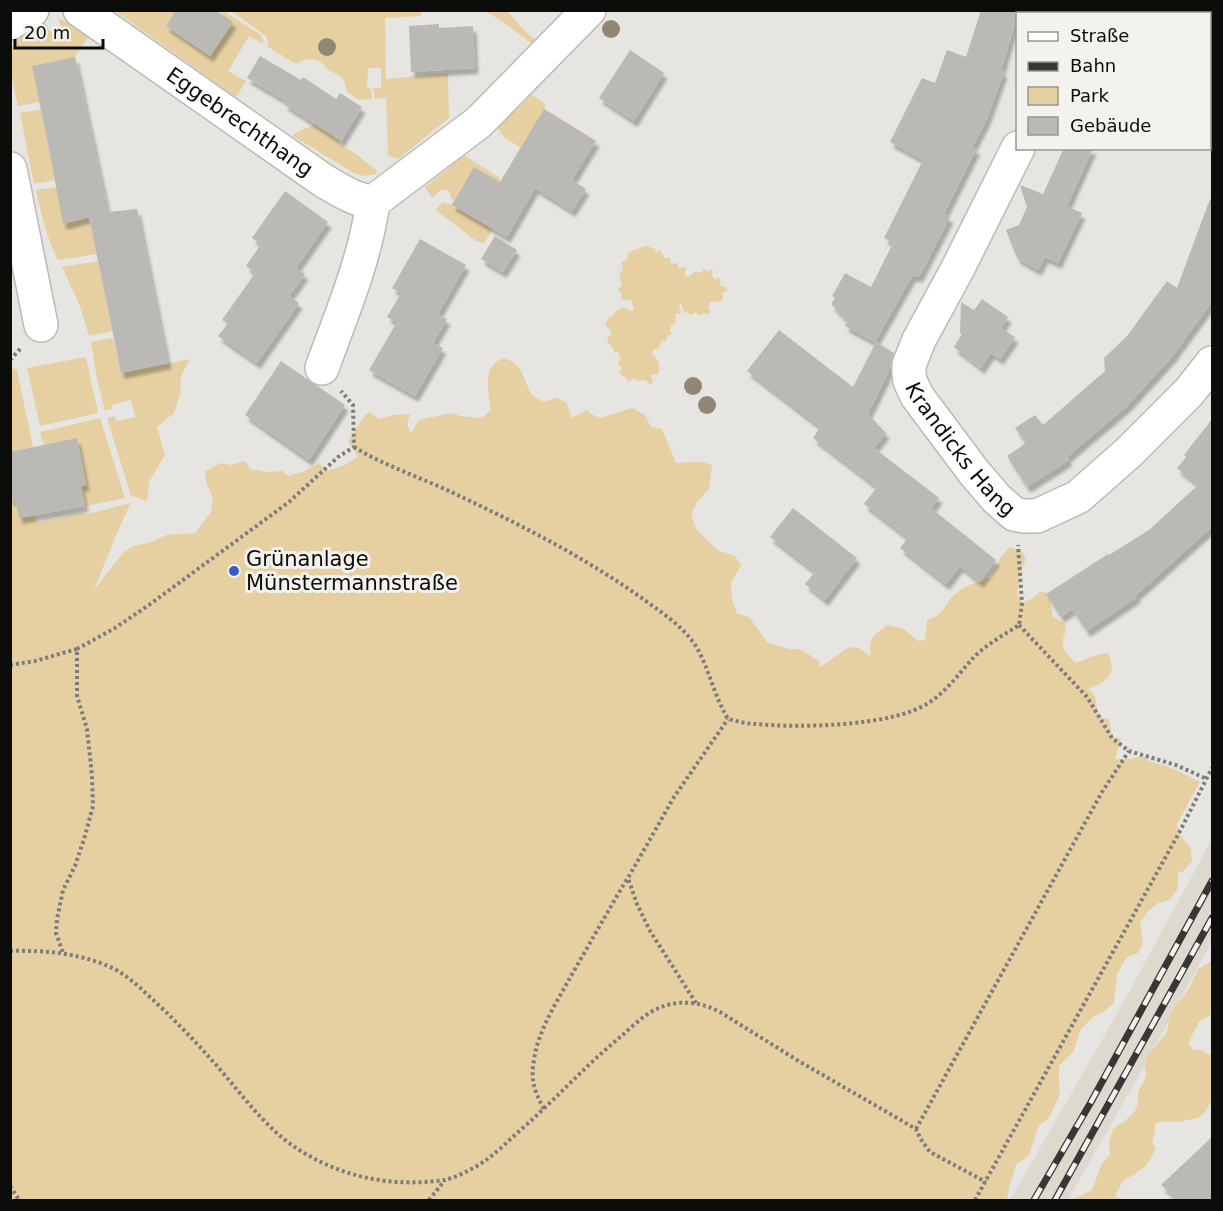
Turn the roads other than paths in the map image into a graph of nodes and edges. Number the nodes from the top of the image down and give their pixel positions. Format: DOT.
graph roads {
  1 [pos="32,10"];
  2 [pos="80,10"];
  3 [pos="589,10"];
  4 [pos="10,22"];
  5 [pos="1017,150"];
  6 [pos="10,169"];
  7 [pos="374,202"];
  8 [pos="41,325"];
  9 [pos="1212,363"];
  10 [pos="322,368"];
  1 -- 4 [label="street"];
  2 -- 7 [label="street, Eggebrechthang"];
  3 -- 7 [label="street"];
  5 -- 9 [label="street, Krandicks Hang"];
  6 -- 8 [label="street"];
  7 -- 10 [label="street"];
}
